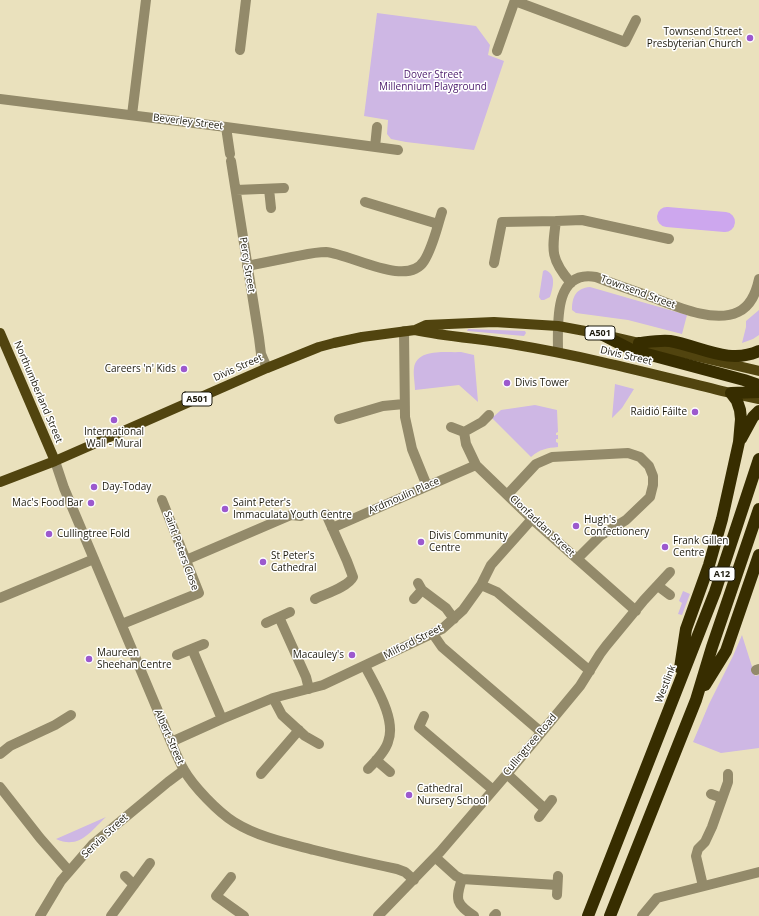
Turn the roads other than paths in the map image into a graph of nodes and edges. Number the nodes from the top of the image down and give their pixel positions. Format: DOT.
graph roads {
  1 [pos="146,0"];
  2 [pos="246,0"];
  3 [pos="515,0"];
  4 [pos="636,20"];
  5 [pos="240,50"];
  6 [pos="497,51"];
  7 [pos="0,99"];
  8 [pos="132,115"];
  9 [pos="226,127"];
  10 [pos="377,127"];
  11 [pos="375,147"];
  12 [pos="398,150"];
  13 [pos="284,188"];
  14 [pos="270,189"];
  15 [pos="236,190"];
  16 [pos="365,202"];
  17 [pos="271,208"];
  18 [pos="442,212"];
  19 [pos="556,221"];
  20 [pos="438,224"];
  21 [pos="669,240"];
  22 [pos="494,262"];
  23 [pos="247,266"];
  24 [pos="759,279"];
  25 [pos="571,283"];
  26 [pos="558,326"];
  27 [pos="415,330"];
  28 [pos="404,331"];
  29 [pos="0,333"];
  30 [pos="601,334"];
  31 [pos="639,343"];
  32 [pos="558,352"];
  33 [pos="759,352"];
  34 [pos="267,368"];
  35 [pos="759,371"];
  36 [pos="759,385"];
  37 [pos="759,392"];
  38 [pos="731,393"];
  39 [pos="759,399"];
  40 [pos="404,404"];
  41 [pos="759,411"];
  42 [pos="489,415"];
  43 [pos="339,419"];
  44 [pos="451,427"];
  45 [pos="464,432"];
  46 [pos="739,442"];
  47 [pos="759,459"];
  48 [pos="55,461"];
  49 [pos="476,465"];
  50 [pos="0,482"];
  51 [pos="427,486"];
  52 [pos="508,494"];
  53 [pos="162,500"];
  54 [pos="759,509"];
  55 [pos="326,514"];
  56 [pos="301,516"];
  57 [pos="532,519"];
  58 [pos="332,528"];
  59 [pos="759,555"];
  60 [pos="94,559"];
  61 [pos="577,559"];
  62 [pos="186,560"];
  63 [pos="670,572"];
  64 [pos="481,585"];
  65 [pos="658,586"];
  66 [pos="670,595"];
  67 [pos="0,598"];
  68 [pos="315,599"];
  69 [pos="414,599"];
  70 [pos="636,611"];
  71 [pos="290,612"];
  72 [pos="279,617"];
  73 [pos="454,619"];
  74 [pos="266,623"];
  75 [pos="122,624"];
  76 [pos="433,634"];
  77 [pos="204,644"];
  78 [pos="192,649"];
  79 [pos="177,655"];
  80 [pos="366,666"];
  81 [pos="590,671"];
  82 [pos="677,686"];
  83 [pos="309,689"];
  84 [pos="272,698"];
  85 [pos="696,700"];
  86 [pos="71,715"];
  87 [pos="424,716"];
  88 [pos="222,718"];
  89 [pos="299,730"];
  90 [pos="541,732"];
  91 [pos="171,742"];
  92 [pos="319,744"];
  93 [pos="0,754"];
  94 [pos="376,760"];
  95 [pos="368,769"];
  96 [pos="184,770"];
  97 [pos="390,772"];
  98 [pos="261,774"];
  99 [pos="506,774"];
  100 [pos="728,774"];
  101 [pos="0,787"];
  102 [pos="492,789"];
  103 [pos="711,794"];
  104 [pos="722,798"];
  105 [pos="552,800"];
  106 [pos="435,857"];
  107 [pos="150,863"];
  108 [pos="69,871"];
  109 [pos="759,872"];
  110 [pos="126,876"];
  111 [pos="231,877"];
  112 [pos="462,879"];
  113 [pos="414,880"];
  114 [pos="134,885"];
  115 [pos="703,886"];
  116 [pos="557,895"];
  117 [pos="40,916"];
  118 [pos="111,916"];
  119 [pos="244,916"];
  120 [pos="378,916"];
  121 [pos="474,916"];
  122 [pos="588,916"];
  123 [pos="610,916"];
  124 [pos="642,916"];
  1 -- 8 [label="street"];
  2 -- 5 [label="street"];
  3 -- 4 [label="street"];
  3 -- 6 [label="street"];
  7 -- 8 [label="street, Beverley Street"];
  8 -- 9 [label="street, Beverley Street"];
  9 -- 11 [label="street, Beverley Street"];
  9 -- 15 [label="street, Percy Street"];
  10 -- 11 [label="street"];
  11 -- 12 [label="street, Beverley Street"];
  13 -- 14 [label="street"];
  14 -- 15 [label="street"];
  14 -- 17 [label="street"];
  15 -- 23 [label="street, Percy Street"];
  16 -- 20 [label="street"];
  18 -- 20 [label="street"];
  19 -- 21 [label="street"];
  19 -- 22 [label="street"];
  19 -- 25 [label="street"];
  20 -- 23 [label="street"];
  23 -- 34 [label="street, Percy Street"];
  24 -- 25 [label="street, Townsend Street"];
  25 -- 26 [label="street"];
  26 -- 27 [label="main road, Divis Street / A501"];
  26 -- 30 [label="main road, Divis Street / A501"];
  26 -- 32 [label="street"];
  27 -- 28 [label="main road, Divis Street / A501"];
  27 -- 32 [label="main road, Divis Street / A501"];
  28 -- 34 [label="main road, Divis Street / A501"];
  28 -- 40 [label="street"];
  29 -- 48 [label="main road, Northumberland Street"];
  30 -- 31 [label="main road, Divis Street / A501"];
  30 -- 36 [label="highway"];
  31 -- 33 [label="highway"];
  31 -- 35 [label="main road, Divis Street / A501"];
  32 -- 38 [label="main road, Divis Street / A501"];
  34 -- 48 [label="main road, Divis Street / A501"];
  37 -- 38 [label="highway"];
  38 -- 39 [label="main road, Divis Street / A501"];
  38 -- 46 [label="highway"];
  40 -- 43 [label="street"];
  40 -- 51 [label="street"];
  41 -- 46 [label="highway"];
  42 -- 45 [label="street"];
  44 -- 45 [label="street"];
  45 -- 49 [label="street, Clonfaddan Street"];
  46 -- 82 [label="highway"];
  47 -- 82 [label="highway, Westlink / A12"];
  48 -- 50 [label="main road, A501"];
  48 -- 60 [label="street, Albert Street"];
  49 -- 51 [label="street, Ardmoulin Place"];
  49 -- 52 [label="street, Clonfaddan Street"];
  51 -- 58 [label="street, Ardmoulin Place"];
  52 -- 57 [label="street, Clonfaddan Street"];
  52 -- 61 [label="street"];
  53 -- 62 [label="street, Saint Peters Close"];
  54 -- 85 [label="highway, A12"];
  55 -- 58 [label="street"];
  56 -- 62 [label="street"];
  57 -- 61 [label="street, Clonfaddan Street"];
  57 -- 64 [label="street, Milford Street"];
  58 -- 68 [label="street"];
  59 -- 85 [label="highway"];
  60 -- 67 [label="street"];
  60 -- 75 [label="street, Albert Street"];
  61 -- 70 [label="street, Clonfaddan Street"];
  62 -- 75 [label="street, Saint Peters Close"];
  63 -- 65 [label="street, Cullingtree Road"];
  64 -- 73 [label="street, Milford Street"];
  64 -- 81 [label="street"];
  65 -- 66 [label="street"];
  65 -- 70 [label="street, Cullingtree Road"];
  69 -- 73 [label="street"];
  70 -- 81 [label="street, Cullingtree Road"];
  71 -- 72 [label="street"];
  72 -- 74 [label="street"];
  72 -- 83 [label="street"];
  73 -- 76 [label="street, Milford Street"];
  75 -- 91 [label="street, Albert Street"];
  76 -- 80 [label="street, Milford Street"];
  76 -- 90 [label="street"];
  77 -- 78 [label="street"];
  78 -- 79 [label="street"];
  78 -- 88 [label="street"];
  80 -- 83 [label="street, Milford Street"];
  80 -- 94 [label="street"];
  81 -- 90 [label="street, Cullingtree Road"];
  82 -- 122 [label="highway, Westlink / A12"];
  83 -- 84 [label="street, Milford Street"];
  84 -- 88 [label="street, Milford Street"];
  84 -- 89 [label="street"];
  85 -- 123 [label="highway, A12"];
  86 -- 93 [label="street"];
  87 -- 102 [label="street"];
  88 -- 91 [label="street, Milford Street"];
  89 -- 92 [label="street"];
  89 -- 98 [label="street"];
  90 -- 99 [label="street, Cullingtree Road"];
  91 -- 96 [label="street, Albert Street"];
  94 -- 95 [label="street"];
  94 -- 97 [label="street"];
  96 -- 108 [label="street, Servia Street"];
  96 -- 113 [label="street, Albert Street"];
  99 -- 102 [label="street, Cullingtree Road"];
  99 -- 105 [label="street"];
  100 -- 104 [label="street"];
  101 -- 108 [label="street"];
  102 -- 106 [label="street, Cullingtree Road"];
  103 -- 104 [label="street"];
  104 -- 115 [label="street"];
  106 -- 112 [label="street"];
  106 -- 113 [label="street, Cullingtree Road"];
  107 -- 114 [label="street"];
  108 -- 117 [label="street, Servia Street"];
  109 -- 115 [label="street"];
  110 -- 114 [label="street"];
  111 -- 119 [label="street"];
  112 -- 116 [label="street"];
  112 -- 121 [label="street"];
  113 -- 120 [label="street, Cullingtree Road"];
  114 -- 118 [label="street"];
  115 -- 124 [label="street"];
}
